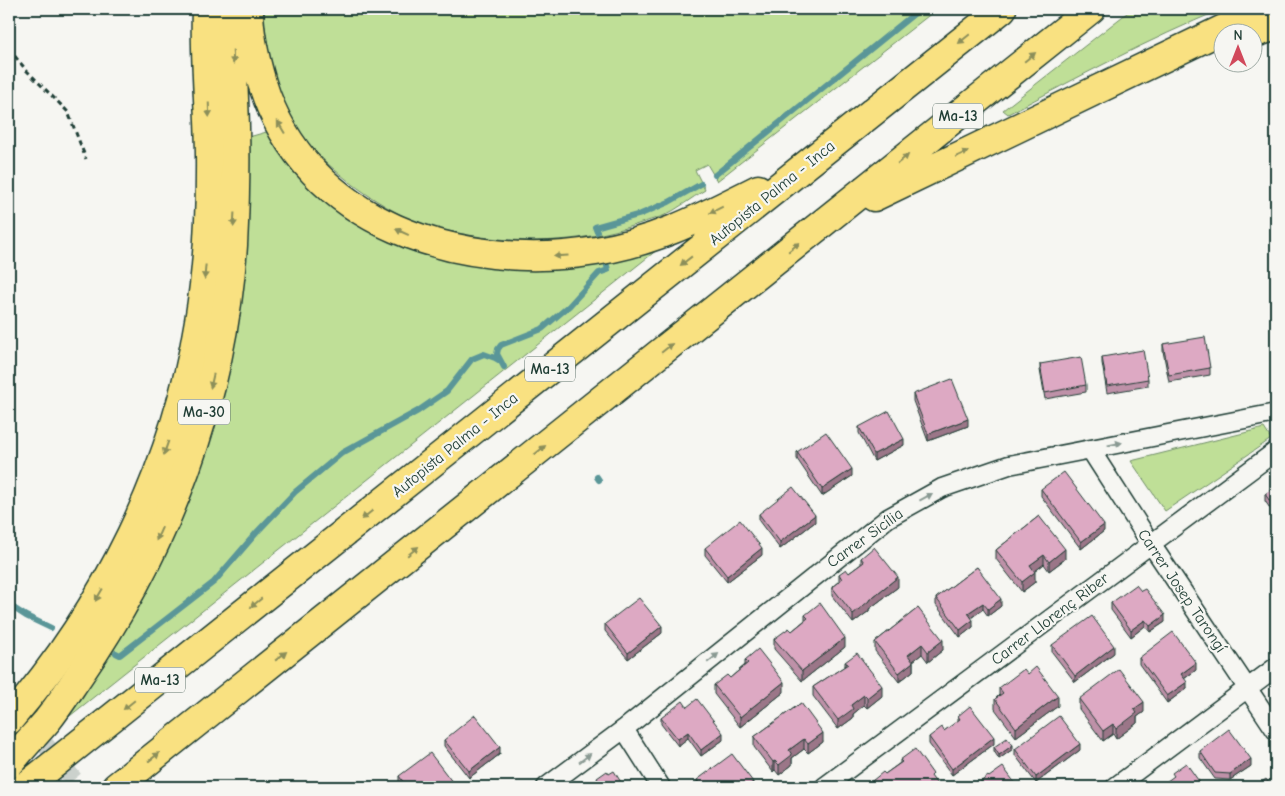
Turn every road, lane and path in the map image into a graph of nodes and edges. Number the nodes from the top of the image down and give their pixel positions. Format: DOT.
graph roads {
  1 [pos="206,9"];
  2 [pos="231,9"];
  3 [pos="249,9"];
  4 [pos="1002,9"];
  5 [pos="1091,9"];
  6 [pos="1265,9"];
  7 [pos="1276,26"];
  8 [pos="1262,31"];
  9 [pos="9,49"];
  10 [pos="1212,50"];
  11 [pos="1086,96"];
  12 [pos="86,159"];
  13 [pos="806,165"];
  14 [pos="824,223"];
  15 [pos="1276,413"];
  16 [pos="1090,449"];
  17 [pos="1276,451"];
  18 [pos="1151,544"];
  19 [pos="1276,667"];
  20 [pos="1248,688"];
  21 [pos="9,720"];
  22 [pos="624,729"];
  23 [pos="1276,731"];
  24 [pos="9,764"];
  25 [pos="25,787"];
  26 [pos="116,787"];
  27 [pos="546,787"];
  28 [pos="661,787"];
  29 [pos="824,787"];
  30 [pos="1115,787"];
  1 -- 21 [label="highway, one-way"];
  2 -- 24 [label="highway, Ma-30, one-way"];
  13 -- 3 [label="highway, one-way"];
  4 -- 13 [label="highway, Autopista Palma - Inca / Ma-13, one-way"];
  14 -- 5 [label="highway, Ma-13, one-way"];
  6 -- 11 [label="highway"];
  7 -- 8 [label="highway"];
  9 -- 12 [label="path"];
  10 -- 11 [label="highway"];
  14 -- 11 [label="highway, one-way"];
  13 -- 25 [label="highway, Autopista Palma - Inca / Ma-13, one-way"];
  26 -- 14 [label="highway, Ma-13, one-way"];
  16 -- 15 [label="street, Carrer Sicília, one-way"];
  16 -- 18 [label="street, Carrer Josep Tarongí"];
  22 -- 16 [label="street, Carrer Sicília, one-way"];
  17 -- 18 [label="street, Carrer Llorenç Riber"];
  18 -- 20 [label="street, Carrer Josep Tarongí"];
  18 -- 29 [label="street, Carrer Llorenç Riber"];
  19 -- 20 [label="street"];
  20 -- 23 [label="street, Carrer Josep Tarongí"];
  20 -- 30 [label="street"];
  27 -- 22 [label="street, Carrer Sicília, one-way"];
  22 -- 28 [label="street"];
}
